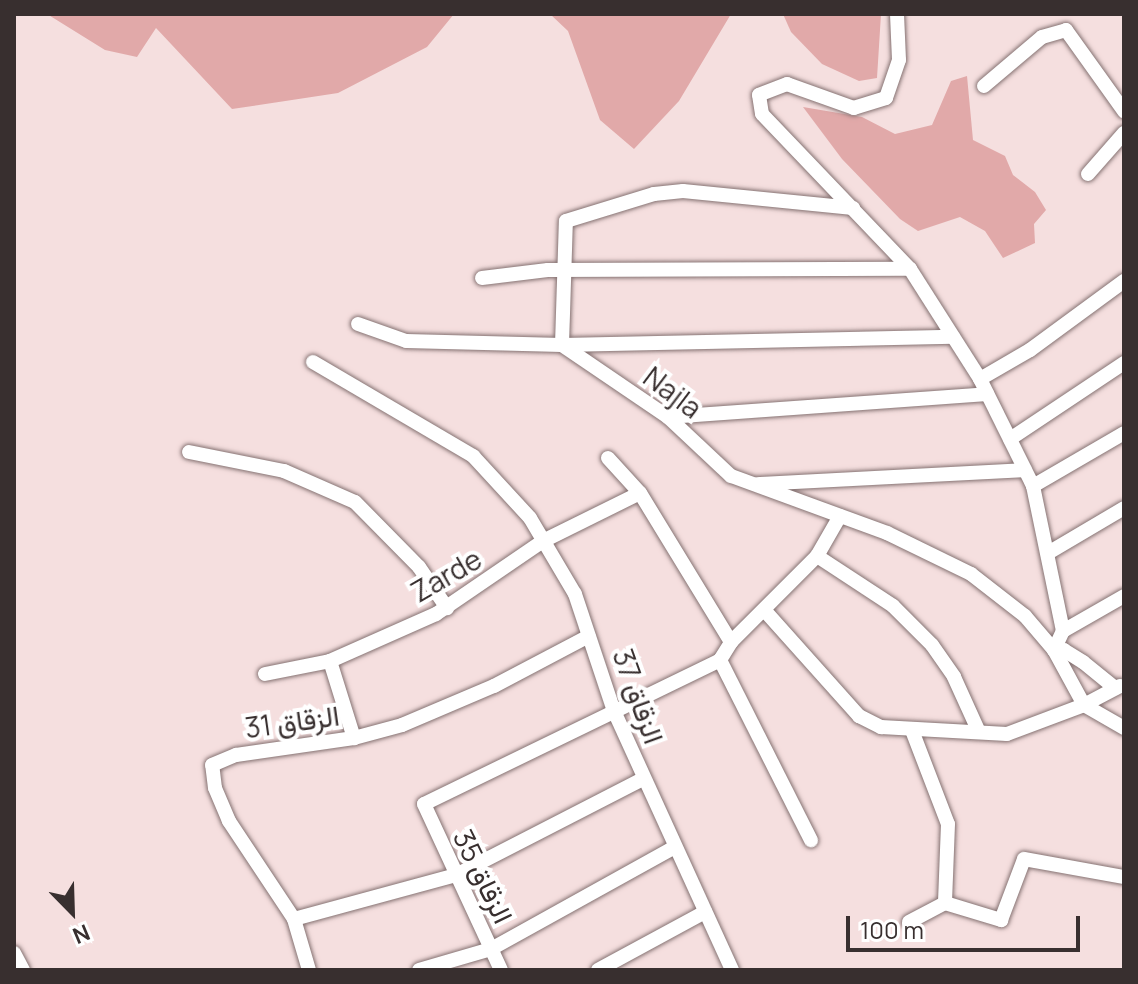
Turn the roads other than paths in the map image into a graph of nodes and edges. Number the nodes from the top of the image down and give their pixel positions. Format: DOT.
graph roads {
  1 [pos="897,14"];
  2 [pos="984,86"];
  3 [pos="1124,111"];
  4 [pos="1124,133"];
  5 [pos="1088,174"];
  6 [pos="853,208"];
  7 [pos="910,269"];
  8 [pos="564,273"];
  9 [pos="482,278"];
  10 [pos="1124,281"];
  11 [pos="358,324"];
  12 [pos="953,337"];
  13 [pos="562,345"];
  14 [pos="313,362"];
  15 [pos="1124,363"];
  16 [pos="980,379"];
  17 [pos="987,394"];
  18 [pos="668,417"];
  19 [pos="1124,433"];
  20 [pos="1010,439"];
  21 [pos="189,452"];
  22 [pos="608,458"];
  23 [pos="1025,470"];
  24 [pos="753,484"];
  25 [pos="1033,486"];
  26 [pos="640,493"];
  27 [pos="1124,508"];
  28 [pos="840,516"];
  29 [pos="543,541"];
  30 [pos="1048,553"];
  31 [pos="817,556"];
  32 [pos="1124,596"];
  33 [pos="447,608"];
  34 [pos="766,612"];
  35 [pos="1063,631"];
  36 [pos="589,636"];
  37 [pos="731,642"];
  38 [pos="1054,650"];
  39 [pos="720,660"];
  40 [pos="330,661"];
  41 [pos="265,674"];
  42 [pos="1120,686"];
  43 [pos="1084,705"];
  44 [pos="614,711"];
  45 [pos="1124,728"];
  46 [pos="979,732"];
  47 [pos="913,733"];
  48 [pos="354,738"];
  49 [pos="643,779"];
  50 [pos="811,840"];
  51 [pos="675,847"];
  52 [pos="456,875"];
  53 [pos="1124,877"];
  54 [pos="945,903"];
  55 [pos="705,912"];
  56 [pos="294,919"];
  57 [pos="909,922"];
  58 [pos="491,949"];
  59 [pos="14,953"];
  60 [pos="23,970"];
  61 [pos="309,970"];
  62 [pos="419,970"];
  63 [pos="501,970"];
  64 [pos="598,970"];
  65 [pos="732,970"];
  1 -- 6 [label="street"];
  2 -- 3 [label="street"];
  4 -- 5 [label="street"];
  6 -- 7 [label="street"];
  6 -- 8 [label="street"];
  7 -- 8 [label="street"];
  7 -- 12 [label="street"];
  8 -- 9 [label="street"];
  8 -- 13 [label="street"];
  10 -- 16 [label="street"];
  11 -- 13 [label="street"];
  12 -- 13 [label="street"];
  12 -- 16 [label="street"];
  13 -- 18 [label="street, Najla"];
  14 -- 29 [label="street, الزقاق 37"];
  15 -- 20 [label="street"];
  16 -- 17 [label="street"];
  17 -- 18 [label="street"];
  17 -- 20 [label="street"];
  18 -- 24 [label="street, Najla"];
  19 -- 25 [label="street"];
  20 -- 23 [label="street"];
  21 -- 33 [label="street"];
  22 -- 26 [label="street"];
  23 -- 24 [label="street"];
  23 -- 25 [label="street"];
  24 -- 28 [label="street, Najla"];
  25 -- 30 [label="street"];
  26 -- 29 [label="street, Zarde"];
  26 -- 37 [label="street"];
  27 -- 30 [label="street"];
  28 -- 31 [label="street"];
  28 -- 38 [label="street, Najla"];
  29 -- 33 [label="street, Zarde"];
  29 -- 36 [label="street, الزقاق 37"];
  30 -- 35 [label="street"];
  31 -- 34 [label="street"];
  31 -- 46 [label="street"];
  32 -- 35 [label="street"];
  33 -- 40 [label="street, Zarde"];
  34 -- 37 [label="street"];
  34 -- 47 [label="street"];
  35 -- 38 [label="street"];
  36 -- 44 [label="street, الزقاق 37"];
  36 -- 48 [label="street, الزقاق 31"];
  37 -- 39 [label="street"];
  38 -- 42 [label="street"];
  38 -- 43 [label="street, Najla"];
  39 -- 44 [label="street"];
  39 -- 50 [label="street"];
  40 -- 41 [label="street, Zarde"];
  40 -- 48 [label="street"];
  42 -- 43 [label="street"];
  43 -- 45 [label="street"];
  43 -- 46 [label="street"];
  44 -- 49 [label="street, الزقاق 37"];
  44 -- 52 [label="street, الزقاق 35"];
  46 -- 47 [label="street"];
  47 -- 54 [label="street"];
  48 -- 56 [label="street, الزقاق 31"];
  49 -- 51 [label="street, الزقاق 37"];
  49 -- 52 [label="street"];
  51 -- 55 [label="street, الزقاق 37"];
  51 -- 58 [label="street"];
  52 -- 56 [label="street"];
  52 -- 58 [label="street, الزقاق 35"];
  53 -- 54 [label="street"];
  54 -- 57 [label="street"];
  55 -- 64 [label="street"];
  55 -- 65 [label="street, الزقاق 37"];
  56 -- 61 [label="street, الزقاق 31"];
  58 -- 62 [label="street"];
  58 -- 63 [label="street, الزقاق 35"];
  59 -- 60 [label="street"];
}
